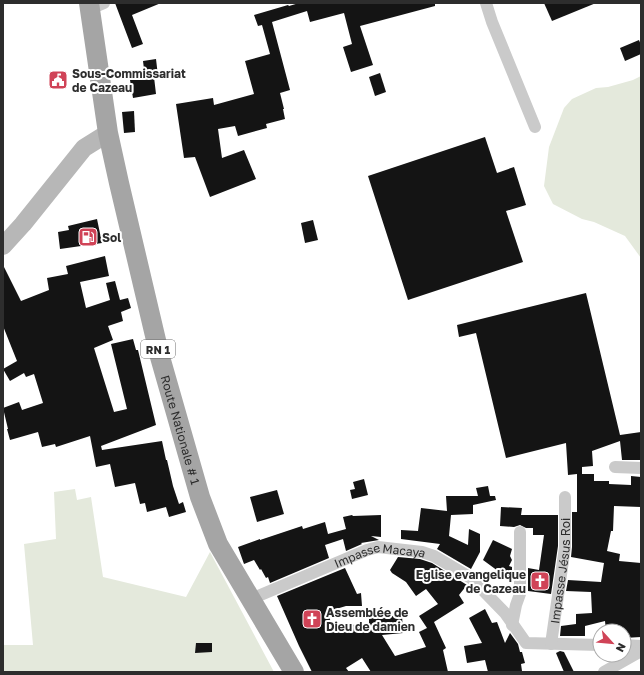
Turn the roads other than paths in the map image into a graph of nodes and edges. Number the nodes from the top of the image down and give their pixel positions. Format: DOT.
graph roads {
  1 [pos="486,3"];
  2 [pos="94,5"];
  3 [pos="535,127"];
  4 [pos="108,133"];
  5 [pos="3,246"];
  6 [pos="615,467"];
  7 [pos="641,468"];
  8 [pos="565,497"];
  9 [pos="520,532"];
  10 [pos="251,600"];
  11 [pos="512,625"];
  12 [pos="551,644"];
  13 [pos="592,645"];
  14 [pos="641,652"];
  15 [pos="294,672"];
  16 [pos="604,672"];
  1 -- 3 [label="street"];
  2 -- 4 [label="main road, Route Nationale # 1 / RN 1"];
  4 -- 5 [label="main road"];
  4 -- 10 [label="main road, Route Nationale # 1 / RN 1"];
  6 -- 7 [label="street"];
  8 -- 12 [label="street, Impasse Jésus Roi"];
  9 -- 11 [label="street"];
  10 -- 11 [label="street, Impasse Macaya"];
  10 -- 15 [label="main road, Route Nationale # 1 / RN 1"];
  11 -- 12 [label="street, Impasse Macaya"];
  12 -- 13 [label="street, Impasse Macaya"];
  14 -- 16 [label="street"];
}
